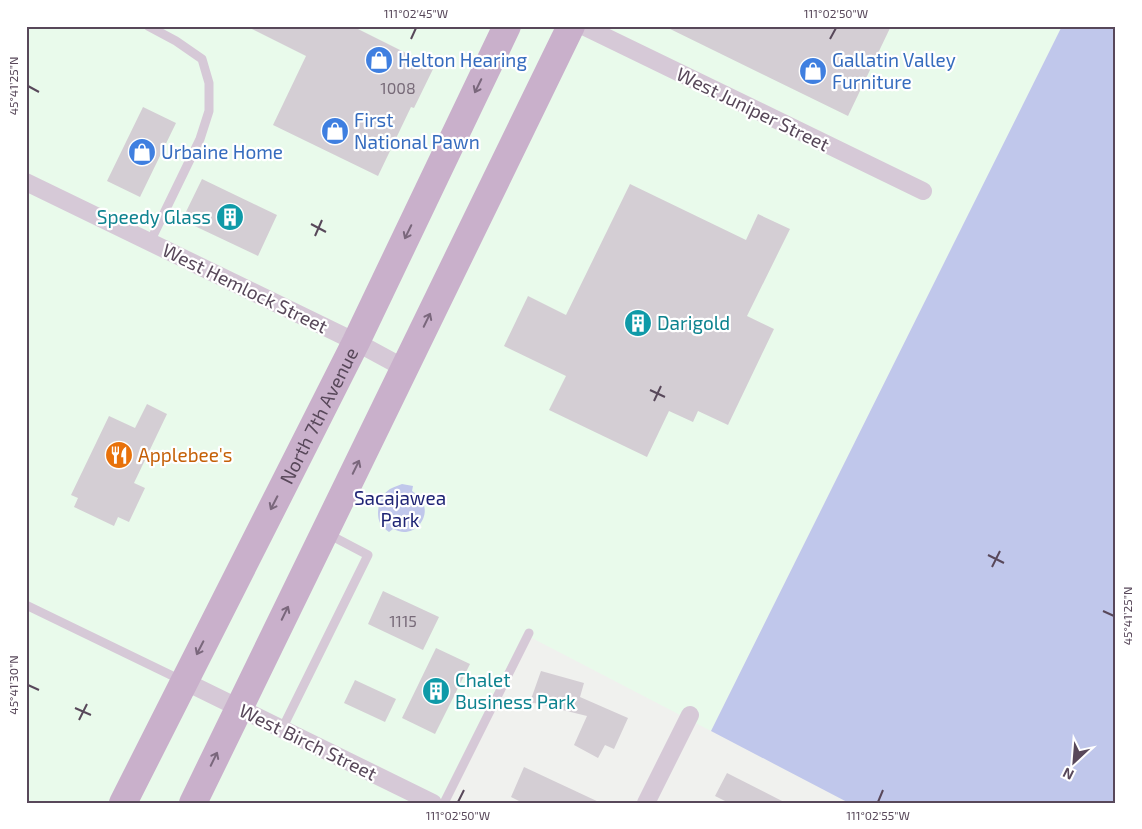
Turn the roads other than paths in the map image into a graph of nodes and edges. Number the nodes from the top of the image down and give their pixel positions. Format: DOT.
graph roads {
  1 [pos="148,26"];
  2 [pos="507,26"];
  3 [pos="571,26"];
  4 [pos="583,26"];
  5 [pos="26,182"];
  6 [pos="923,191"];
  7 [pos="150,242"];
  8 [pos="356,342"];
  9 [pos="404,368"];
  10 [pos="324,532"];
  11 [pos="26,604"];
  12 [pos="529,633"];
  13 [pos="184,681"];
  14 [pos="239,708"];
  15 [pos="690,715"];
  16 [pos="282,729"];
  17 [pos="123,803"];
  18 [pos="193,803"];
  19 [pos="433,803"];
  20 [pos="444,803"];
  21 [pos="646,803"];
  1 -- 7 [label="lane"];
  2 -- 8 [label="main road, North 7th Avenue, one-way"];
  9 -- 3 [label="main road, one-way"];
  4 -- 6 [label="street, West Juniper Street"];
  5 -- 7 [label="street, West Hemlock Street"];
  7 -- 8 [label="street, West Hemlock Street"];
  8 -- 9 [label="street, West Hemlock Street"];
  8 -- 13 [label="main road, North 7th Avenue, one-way"];
  10 -- 9 [label="main road, one-way"];
  14 -- 10 [label="main road, one-way"];
  10 -- 16 [label="lane"];
  11 -- 13 [label="lane"];
  12 -- 20 [label="lane"];
  13 -- 14 [label="street, West Birch Street"];
  13 -- 17 [label="main road, North 7th Avenue"];
  14 -- 16 [label="street, West Birch Street"];
  18 -- 14 [label="main road, one-way"];
  15 -- 21 [label="street"];
  16 -- 19 [label="street, West Birch Street"];
}
